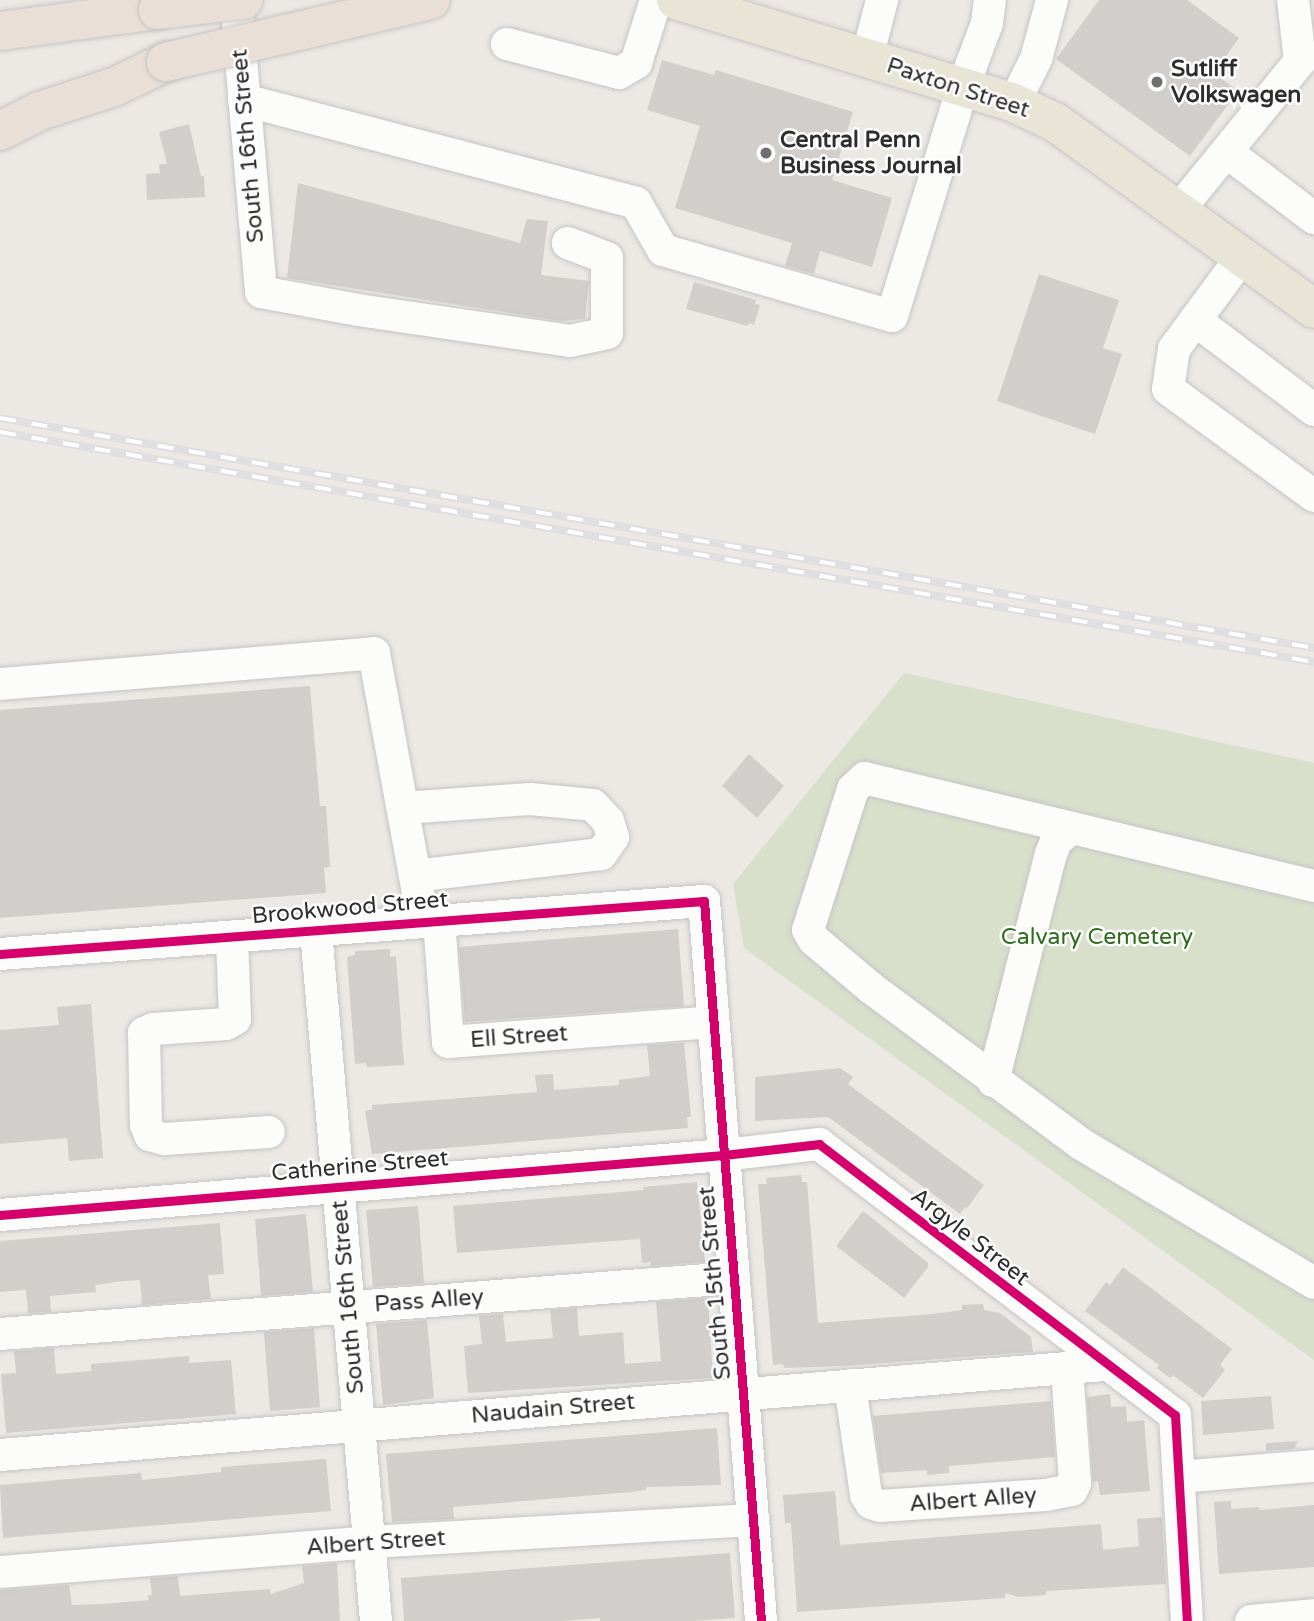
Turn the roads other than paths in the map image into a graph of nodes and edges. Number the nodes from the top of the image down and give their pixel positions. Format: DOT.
graph roads {
  1 [pos="236,0"];
  2 [pos="243,0"];
  3 [pos="431,0"];
  4 [pos="656,0"];
  5 [pos="676,0"];
  6 [pos="882,0"];
  7 [pos="990,0"];
  8 [pos="1052,0"];
  9 [pos="1293,0"];
  10 [pos="0,31"];
  11 [pos="507,44"];
  12 [pos="867,58"];
  13 [pos="1303,80"];
  14 [pos="963,86"];
  15 [pos="244,100"];
  16 [pos="1014,103"];
  17 [pos="0,131"];
  18 [pos="1228,153"];
  19 [pos="1177,212"];
  20 [pos="1314,218"];
  21 [pos="568,243"];
  22 [pos="1241,258"];
  23 [pos="1314,309"];
  24 [pos="1195,320"];
  25 [pos="1314,410"];
  26 [pos="1314,496"];
  27 [pos="0,684"];
  28 [pos="404,808"];
  29 [pos="1069,830"];
  30 [pos="415,876"];
  31 [pos="1314,886"];
  32 [pos="704,901"];
  33 [pos="431,920"];
  34 [pos="316,931"];
  35 [pos="232,937"];
  36 [pos="0,954"];
  37 [pos="713,1022"];
  38 [pos="993,1081"];
  39 [pos="269,1132"];
  40 [pos="724,1155"];
  41 [pos="338,1187"];
  42 [pos="0,1215"];
  43 [pos="733,1278"];
  44 [pos="1314,1283"];
  45 [pos="350,1307"];
  46 [pos="0,1334"];
  47 [pos="1105,1364"];
  48 [pos="1067,1368"];
  49 [pos="850,1385"];
  50 [pos="743,1394"];
  51 [pos="359,1425"];
  52 [pos="0,1455"];
  53 [pos="1314,1466"];
  54 [pos="1179,1477"];
  55 [pos="753,1520"];
  56 [pos="369,1542"];
  57 [pos="0,1572"];
  58 [pos="1314,1615"];
  59 [pos="376,1621"];
  60 [pos="761,1621"];
  61 [pos="1187,1621"];
  62 [pos="1251,1621"];
  1 -- 15 [label="street, South 16th Street"];
  2 -- 10 [label="highway, bridge"];
  3 -- 17 [label="highway, bridge"];
  4 -- 11 [label="street"];
  5 -- 12 [label="main road, Paxton Street"];
  6 -- 12 [label="street"];
  7 -- 14 [label="street"];
  8 -- 16 [label="street"];
  9 -- 13 [label="street"];
  12 -- 14 [label="main road, Paxton Street"];
  13 -- 18 [label="street"];
  14 -- 15 [label="street"];
  14 -- 16 [label="main road, Paxton Street"];
  15 -- 21 [label="street, South 16th Street"];
  16 -- 19 [label="main road, Paxton Street"];
  18 -- 19 [label="street"];
  18 -- 20 [label="street"];
  19 -- 22 [label="main road, Paxton Street"];
  22 -- 23 [label="main road, Paxton Street"];
  22 -- 24 [label="street"];
  24 -- 25 [label="street"];
  24 -- 26 [label="street"];
  27 -- 28 [label="street"];
  28 -- 30 [label="street"];
  28 -- 30 [label="street"];
  29 -- 31 [label="street"];
  29 -- 38 [label="street"];
  29 -- 38 [label="street"];
  30 -- 33 [label="street"];
  32 -- 33 [label="street, Brookwood Street"];
  32 -- 37 [label="street, South 15th Street"];
  33 -- 34 [label="street, Brookwood Street"];
  33 -- 37 [label="street, Ell Street"];
  34 -- 35 [label="street, Brookwood Street"];
  34 -- 41 [label="street, South 16th Street"];
  35 -- 36 [label="street, Brookwood Street"];
  35 -- 39 [label="street"];
  37 -- 40 [label="street, South 15th Street"];
  38 -- 44 [label="street"];
  40 -- 41 [label="street, Catherine Street"];
  40 -- 43 [label="street, South 15th Street"];
  40 -- 47 [label="street, Argyle Street"];
  41 -- 42 [label="street, Catherine Street"];
  41 -- 45 [label="street, South 16th Street"];
  43 -- 45 [label="street, Pass Alley"];
  43 -- 50 [label="street, South 15th Street"];
  45 -- 46 [label="street, Pass Alley"];
  45 -- 51 [label="street, South 16th Street"];
  47 -- 48 [label="street, Naudain Street"];
  47 -- 54 [label="street, Argyle Street"];
  48 -- 49 [label="street, Naudain Street"];
  48 -- 49 [label="street, Albert Alley"];
  49 -- 50 [label="street, Naudain Street"];
  50 -- 51 [label="street, Naudain Street"];
  50 -- 55 [label="street, South 15th Street"];
  51 -- 52 [label="street, Naudain Street"];
  51 -- 56 [label="street, South 16th Street"];
  53 -- 54 [label="street"];
  54 -- 61 [label="street"];
  55 -- 56 [label="street, Albert Street"];
  55 -- 60 [label="street, South 15th Street"];
  56 -- 57 [label="street, Albert Street"];
  56 -- 59 [label="street, South 16th Street"];
  58 -- 62 [label="street"];
}
